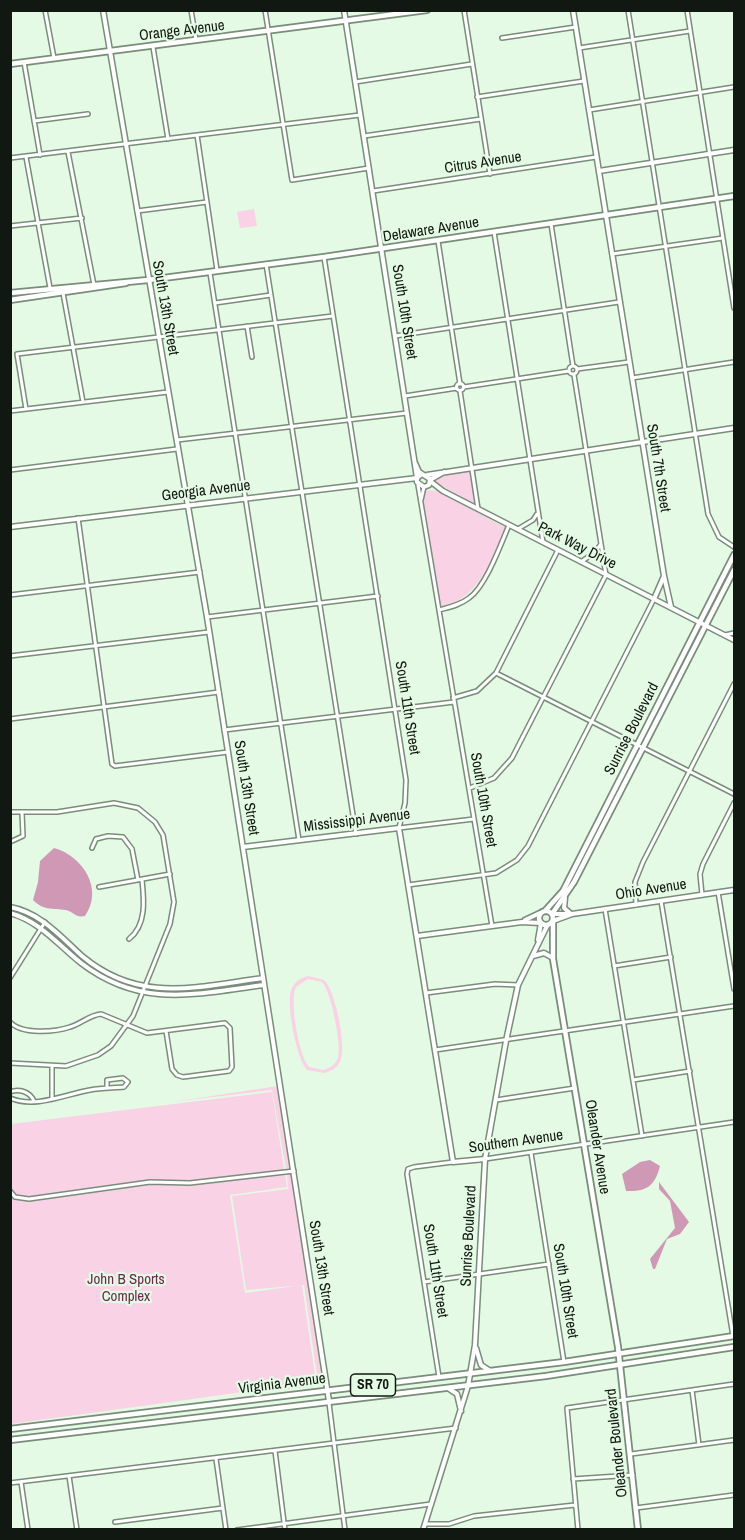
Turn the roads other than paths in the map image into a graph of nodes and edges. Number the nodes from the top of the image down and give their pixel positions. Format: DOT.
graph roads {
  1 [pos="45,10"];
  2 [pos="103,10"];
  3 [pos="191,10"];
  4 [pos="266,10"];
  5 [pos="344,10"];
  6 [pos="427,10"];
  7 [pos="464,10"];
  8 [pos="573,10"];
  9 [pos="628,10"];
  10 [pos="687,10"];
  11 [pos="416,11"];
  12 [pos="346,22"];
  13 [pos="576,27"];
  14 [pos="690,31"];
  15 [pos="269,32"];
  16 [pos="502,38"];
  17 [pos="632,40"];
  18 [pos="196,42"];
  19 [pos="153,47"];
  20 [pos="579,48"];
  21 [pos="110,52"];
  22 [pos="54,58"];
  23 [pos="24,62"];
  24 [pos="10,64"];
  25 [pos="472,64"];
  26 [pos="584,81"];
  27 [pos="356,82"];
  28 [pos="735,87"];
  29 [pos="699,92"];
  30 [pos="477,97"];
  31 [pos="642,101"];
  32 [pos="589,110"];
  33 [pos="88,114"];
  34 [pos="361,115"];
  35 [pos="481,119"];
  36 [pos="34,121"];
  37 [pos="283,125"];
  38 [pos="197,135"];
  39 [pos="364,136"];
  40 [pos="168,139"];
  41 [pos="125,144"];
  42 [pos="735,150"];
  43 [pos="68,152"];
  44 [pos="709,154"];
  45 [pos="40,155"];
  46 [pos="26,157"];
  47 [pos="596,157"];
  48 [pos="10,158"];
  49 [pos="651,163"];
  50 [pos="369,168"];
  51 [pos="599,171"];
  52 [pos="490,174"];
  53 [pos="373,192"];
  54 [pos="735,196"];
  55 [pos="717,199"];
  56 [pos="207,202"];
  57 [pos="659,208"];
  58 [pos="136,211"];
  59 [pos="606,216"];
  60 [pos="82,218"];
  61 [pos="38,223"];
  62 [pos="551,224"];
  63 [pos="10,226"];
  64 [pos="495,232"];
  65 [pos="723,238"];
  66 [pos="438,241"];
  67 [pos="665,246"];
  68 [pos="382,249"];
  69 [pos="612,254"];
  70 [pos="324,257"];
  71 [pos="266,264"];
  72 [pos="218,271"];
  73 [pos="210,272"];
  74 [pos="148,280"];
  75 [pos="94,286"];
  76 [pos="50,288"];
  77 [pos="10,293"];
  78 [pos="63,293"];
  79 [pos="272,295"];
  80 [pos="10,300"];
  81 [pos="619,302"];
  82 [pos="215,303"];
  83 [pos="735,308"];
  84 [pos="564,310"];
  85 [pos="333,316"];
  86 [pos="508,319"];
  87 [pos="276,323"];
  88 [pos="247,326"];
  89 [pos="451,327"];
  90 [pos="219,330"];
  91 [pos="395,336"];
  92 [pos="159,338"];
  93 [pos="72,347"];
  94 [pos="252,357"];
  95 [pos="629,362"];
  96 [pos="735,362"];
  97 [pos="573,366"];
  98 [pos="577,369"];
  99 [pos="685,370"];
  100 [pos="569,371"];
  101 [pos="574,375"];
  102 [pos="632,378"];
  103 [pos="517,379"];
  104 [pos="462,385"];
  105 [pos="459,389"];
  106 [pos="168,392"];
  107 [pos="405,396"];
  108 [pos="83,402"];
  109 [pos="26,409"];
  110 [pos="10,411"];
  111 [pos="407,413"];
  112 [pos="350,420"];
  113 [pos="292,427"];
  114 [pos="735,428"];
  115 [pos="236,433"];
  116 [pos="695,434"];
  117 [pos="175,440"];
  118 [pos="642,442"];
  119 [pos="177,449"];
  120 [pos="586,451"];
  121 [pos="529,459"];
  122 [pos="415,463"];
  123 [pos="473,467"];
  124 [pos="10,470"];
  125 [pos="445,472"];
  126 [pos="424,474"];
  127 [pos="417,481"];
  128 [pos="430,481"];
  129 [pos="359,484"];
  130 [pos="425,487"];
  131 [pos="301,491"];
  132 [pos="443,491"];
  133 [pos="245,498"];
  134 [pos="420,501"];
  135 [pos="187,505"];
  136 [pos="478,509"];
  137 [pos="538,513"];
  138 [pos="78,518"];
  139 [pos="509,525"];
  140 [pos="10,527"];
  141 [pos="518,529"];
  142 [pos="543,542"];
  143 [pos="601,544"];
  144 [pos="735,547"];
  145 [pos="558,550"];
  146 [pos="735,555"];
  147 [pos="581,562"];
  148 [pos="735,570"];
  149 [pos="200,572"];
  150 [pos="606,575"];
  151 [pos="664,576"];
  152 [pos="87,585"];
  153 [pos="10,595"];
  154 [pos="378,596"];
  155 [pos="654,599"];
  156 [pos="320,603"];
  157 [pos="671,608"];
  158 [pos="264,610"];
  159 [pos="439,610"];
  160 [pos="207,617"];
  161 [pos="700,622"];
  162 [pos="705,625"];
  163 [pos="209,632"];
  164 [pos="735,633"];
  165 [pos="724,635"];
  166 [pos="735,640"];
  167 [pos="95,646"];
  168 [pos="10,656"];
  169 [pos="496,673"];
  170 [pos="735,684"];
  171 [pos="219,692"];
  172 [pos="543,697"];
  173 [pos="453,700"];
  174 [pos="104,708"];
  175 [pos="396,709"];
  176 [pos="338,716"];
  177 [pos="10,719"];
  178 [pos="591,721"];
  179 [pos="281,723"];
  180 [pos="224,730"];
  181 [pos="638,745"];
  182 [pos="643,748"];
  183 [pos="228,752"];
  184 [pos="690,772"];
  185 [pos="470,788"];
  186 [pos="735,794"];
  187 [pos="735,803"];
  188 [pos="10,812"];
  189 [pos="22,813"];
  190 [pos="474,819"];
  191 [pos="399,828"];
  192 [pos="356,834"];
  193 [pos="299,840"];
  194 [pos="10,842"];
  195 [pos="243,847"];
  196 [pos="92,848"];
  197 [pos="170,874"];
  198 [pos="483,875"];
  199 [pos="140,880"];
  200 [pos="408,885"];
  201 [pos="99,887"];
  202 [pos="735,890"];
  203 [pos="718,892"];
  204 [pos="702,895"];
  205 [pos="565,897"];
  206 [pos="661,901"];
  207 [pos="636,905"];
  208 [pos="10,906"];
  209 [pos="605,909"];
  210 [pos="543,912"];
  211 [pos="10,913"];
  212 [pos="552,914"];
  213 [pos="572,914"];
  214 [pos="553,921"];
  215 [pos="45,922"];
  216 [pos="522,922"];
  217 [pos="540,923"];
  218 [pos="492,926"];
  219 [pos="548,926"];
  220 [pos="41,927"];
  221 [pos="417,936"];
  222 [pos="129,939"];
  223 [pos="538,943"];
  224 [pos="552,945"];
  225 [pos="532,956"];
  226 [pos="671,957"];
  227 [pos="553,959"];
  228 [pos="614,966"];
  229 [pos="10,978"];
  230 [pos="263,978"];
  231 [pos="231,982"];
  232 [pos="264,985"];
  233 [pos="518,986"];
  234 [pos="143,987"];
  235 [pos="189,988"];
  236 [pos="231,989"];
  237 [pos="735,989"];
  238 [pos="141,993"];
  239 [pos="426,993"];
  240 [pos="190,994"];
  241 [pos="735,1006"];
  242 [pos="680,1014"];
  243 [pos="10,1022"];
  244 [pos="624,1022"];
  245 [pos="127,1027"];
  246 [pos="166,1031"];
  247 [pos="566,1031"];
  248 [pos="506,1041"];
  249 [pos="435,1050"];
  250 [pos="10,1063"];
  251 [pos="51,1066"];
  252 [pos="690,1071"];
  253 [pos="633,1080"];
  254 [pos="107,1088"];
  255 [pos="575,1088"];
  256 [pos="10,1092"];
  257 [pos="10,1098"];
  258 [pos="52,1098"];
  259 [pos="495,1100"];
  260 [pos="34,1101"];
  261 [pos="735,1122"];
  262 [pos="699,1127"];
  263 [pos="642,1136"];
  264 [pos="584,1144"];
  265 [pos="531,1153"];
  266 [pos="485,1159"];
  267 [pos="453,1162"];
  268 [pos="408,1169"];
  269 [pos="294,1170"];
  270 [pos="10,1191"];
  271 [pos="549,1264"];
  272 [pos="480,1274"];
  273 [pos="424,1282"];
  274 [pos="734,1336"];
  275 [pos="475,1345"];
  276 [pos="735,1347"];
  277 [pos="619,1354"];
  278 [pos="564,1362"];
  279 [pos="620,1365"];
  280 [pos="491,1371"];
  281 [pos="470,1374"];
  282 [pos="439,1377"];
  283 [pos="735,1384"];
  284 [pos="468,1386"];
  285 [pos="447,1388"];
  286 [pos="692,1390"];
  287 [pos="327,1391"];
  288 [pos="624,1399"];
  289 [pos="329,1401"];
  290 [pos="177,1409"];
  291 [pos="461,1412"];
  292 [pos="178,1419"];
  293 [pos="456,1428"];
  294 [pos="10,1429"];
  295 [pos="10,1440"];
  296 [pos="735,1440"];
  297 [pos="334,1444"];
  298 [pos="699,1445"];
  299 [pos="275,1451"];
  300 [pos="631,1454"];
  301 [pos="216,1459"];
  302 [pos="633,1475"];
  303 [pos="69,1476"];
  304 [pos="573,1479"];
  305 [pos="21,1482"];
  306 [pos="10,1483"];
  307 [pos="735,1495"];
  308 [pos="431,1504"];
  309 [pos="575,1505"];
  310 [pos="223,1508"];
  311 [pos="636,1508"];
  312 [pos="343,1515"];
  313 [pos="115,1522"];
  314 [pos="284,1522"];
  315 [pos="425,1524"];
  316 [pos="28,1530"];
  317 [pos="77,1530"];
  318 [pos="226,1530"];
  319 [pos="237,1530"];
  320 [pos="285,1530"];
  321 [pos="345,1530"];
  322 [pos="423,1530"];
  323 [pos="578,1530"];
  324 [pos="638,1530"];
  1 -- 22 [label="street"];
  2 -- 21 [label="street, South 13th Street"];
  3 -- 18 [label="street"];
  4 -- 15 [label="street"];
  5 -- 12 [label="street, South 10th Street"];
  6 -- 11 [label="main road, Orange Avenue"];
  7 -- 25 [label="street"];
  8 -- 13 [label="street, South 7th Street"];
  9 -- 17 [label="street"];
  10 -- 14 [label="street"];
  11 -- 12 [label="main road, Orange Avenue"];
  12 -- 15 [label="main road, Orange Avenue"];
  12 -- 27 [label="street, South 10th Street"];
  13 -- 16 [label="street"];
  13 -- 20 [label="street, South 7th Street"];
  14 -- 17 [label="street"];
  14 -- 29 [label="street"];
  15 -- 18 [label="main road, Orange Avenue"];
  15 -- 37 [label="street"];
  17 -- 20 [label="street"];
  17 -- 31 [label="street"];
  18 -- 19 [label="main road, Orange Avenue"];
  19 -- 21 [label="main road, Orange Avenue"];
  19 -- 40 [label="street"];
  20 -- 26 [label="street, South 7th Street"];
  21 -- 22 [label="main road, Orange Avenue"];
  21 -- 41 [label="street, South 13th Street"];
  22 -- 23 [label="main road, Orange Avenue"];
  23 -- 24 [label="main road, Orange Avenue"];
  23 -- 36 [label="street"];
  25 -- 27 [label="street"];
  25 -- 30 [label="street"];
  26 -- 30 [label="street"];
  26 -- 32 [label="street, South 7th Street"];
  27 -- 34 [label="street, South 10th Street"];
  28 -- 29 [label="street"];
  29 -- 31 [label="street"];
  29 -- 44 [label="street"];
  30 -- 35 [label="street"];
  31 -- 32 [label="street"];
  31 -- 49 [label="street"];
  32 -- 47 [label="street, South 7th Street"];
  33 -- 36 [label="street"];
  34 -- 37 [label="street"];
  34 -- 39 [label="street, South 10th Street"];
  35 -- 39 [label="street"];
  35 -- 52 [label="street"];
  36 -- 45 [label="street"];
  37 -- 38 [label="street"];
  37 -- 50 [label="street"];
  38 -- 40 [label="street"];
  38 -- 56 [label="street"];
  39 -- 50 [label="street, South 10th Street"];
  40 -- 41 [label="street"];
  41 -- 43 [label="street"];
  41 -- 58 [label="street, South 13th Street"];
  42 -- 44 [label="street"];
  43 -- 45 [label="street"];
  43 -- 60 [label="street"];
  44 -- 49 [label="street"];
  44 -- 55 [label="street"];
  45 -- 46 [label="street"];
  46 -- 48 [label="street"];
  46 -- 61 [label="street"];
  47 -- 51 [label="street, South 7th Street"];
  47 -- 52 [label="street, Citrus Avenue"];
  49 -- 51 [label="street"];
  49 -- 57 [label="street"];
  50 -- 53 [label="street, South 10th Street"];
  51 -- 59 [label="street, South 7th Street"];
  52 -- 53 [label="street, Citrus Avenue"];
  53 -- 68 [label="street, South 10th Street"];
  54 -- 55 [label="main road, Delaware Avenue"];
  55 -- 57 [label="main road, Delaware Avenue"];
  55 -- 65 [label="street"];
  56 -- 58 [label="street"];
  56 -- 72 [label="street"];
  57 -- 59 [label="main road, Delaware Avenue"];
  57 -- 67 [label="street"];
  58 -- 74 [label="street, South 13th Street"];
  59 -- 62 [label="main road, Delaware Avenue"];
  59 -- 69 [label="street, South 7th Street"];
  60 -- 61 [label="street"];
  60 -- 75 [label="street"];
  61 -- 63 [label="street"];
  61 -- 76 [label="street"];
  62 -- 64 [label="main road, Delaware Avenue"];
  62 -- 84 [label="street"];
  64 -- 66 [label="main road, Delaware Avenue"];
  64 -- 86 [label="street"];
  65 -- 67 [label="street"];
  65 -- 83 [label="street"];
  66 -- 68 [label="main road, Delaware Avenue"];
  66 -- 89 [label="street"];
  67 -- 69 [label="street"];
  67 -- 99 [label="street"];
  68 -- 70 [label="main road, Delaware Avenue"];
  68 -- 91 [label="street, South 10th Street"];
  69 -- 81 [label="street, South 7th Street"];
  70 -- 71 [label="main road, Delaware Avenue"];
  70 -- 85 [label="street, South 11th Street"];
  71 -- 72 [label="main road, Delaware Avenue"];
  71 -- 79 [label="street"];
  72 -- 73 [label="main road, Delaware Avenue"];
  73 -- 74 [label="main road, Delaware Avenue"];
  73 -- 82 [label="street"];
  74 -- 75 [label="main road, Delaware Avenue"];
  74 -- 92 [label="street, South 13th Street"];
  75 -- 76 [label="main road, Delaware Avenue"];
  75 -- 78 [label="main road, Delaware Avenue"];
  76 -- 77 [label="main road, Delaware Avenue"];
  78 -- 80 [label="main road, Delaware Avenue"];
  78 -- 93 [label="street"];
  79 -- 82 [label="street"];
  79 -- 87 [label="street"];
  81 -- 84 [label="street"];
  81 -- 95 [label="street, South 7th Street"];
  82 -- 90 [label="street"];
  84 -- 86 [label="street"];
  84 -- 97 [label="street"];
  85 -- 87 [label="street"];
  85 -- 112 [label="street, South 11th Street"];
  86 -- 89 [label="street"];
  86 -- 103 [label="street"];
  87 -- 88 [label="street"];
  87 -- 113 [label="street"];
  88 -- 90 [label="street"];
  88 -- 94 [label="street"];
  89 -- 91 [label="street"];
  89 -- 104 [label="street"];
  90 -- 92 [label="street"];
  90 -- 115 [label="street"];
  91 -- 107 [label="street, South 10th Street"];
  92 -- 93 [label="street"];
  92 -- 106 [label="street, South 13th Street"];
  93 -- 108 [label="street"];
  93 -- 109 [label="street"];
  95 -- 98 [label="street"];
  95 -- 102 [label="street, South 7th Street"];
  96 -- 99 [label="street"];
  97 -- 98 [label="street"];
  97 -- 100 [label="street"];
  98 -- 101 [label="street"];
  99 -- 102 [label="street"];
  99 -- 116 [label="street"];
  100 -- 101 [label="street"];
  100 -- 103 [label="street"];
  101 -- 120 [label="street"];
  102 -- 118 [label="street, South 7th Street"];
  103 -- 104 [label="street"];
  103 -- 121 [label="street"];
  104 -- 105 [label="street"];
  105 -- 107 [label="street"];
  105 -- 123 [label="street"];
  106 -- 108 [label="street"];
  106 -- 117 [label="street, South 13th Street"];
  107 -- 111 [label="street, South 10th Street"];
  108 -- 109 [label="street"];
  109 -- 110 [label="street"];
  111 -- 112 [label="street"];
  111 -- 122 [label="street, South 10th Street"];
  112 -- 113 [label="street"];
  112 -- 129 [label="street, South 11th Street"];
  113 -- 115 [label="street"];
  113 -- 131 [label="street"];
  114 -- 116 [label="street"];
  115 -- 117 [label="street"];
  115 -- 133 [label="street"];
  116 -- 118 [label="street"];
  116 -- 144 [label="street"];
  117 -- 119 [label="street, South 13th Street"];
  118 -- 120 [label="street"];
  118 -- 151 [label="street, South 7th Street"];
  119 -- 124 [label="street"];
  119 -- 135 [label="street, South 13th Street"];
  120 -- 121 [label="street"];
  120 -- 143 [label="street"];
  121 -- 123 [label="street"];
  121 -- 137 [label="street"];
  122 -- 126 [label="street, South 10th Street"];
  122 -- 127 [label="street, South 10th Street"];
  123 -- 125 [label="street"];
  123 -- 136 [label="street"];
  125 -- 126 [label="street"];
  125 -- 128 [label="street"];
  126 -- 127 [label="street"];
  126 -- 128 [label="street, South 10th Street"];
  127 -- 129 [label="street, Georgia Avenue"];
  127 -- 130 [label="street, Park Way Drive"];
  127 -- 134 [label="street, South 10th Street"];
  128 -- 130 [label="street"];
  128 -- 132 [label="street, Park Way Drive"];
  129 -- 131 [label="street, Georgia Avenue"];
  129 -- 154 [label="street, South 11th Street"];
  130 -- 132 [label="street, Park Way Drive"];
  130 -- 134 [label="street, South 10th Street"];
  131 -- 133 [label="street, Georgia Avenue"];
  131 -- 156 [label="street"];
  132 -- 136 [label="street, Park Way Drive"];
  133 -- 135 [label="street, Georgia Avenue"];
  133 -- 158 [label="street"];
  134 -- 159 [label="street, South 10th Street"];
  135 -- 138 [label="street, Georgia Avenue"];
  135 -- 149 [label="street, South 13th Street"];
  136 -- 139 [label="street, Park Way Drive"];
  137 -- 141 [label="street"];
  137 -- 142 [label="street"];
  138 -- 140 [label="street, Georgia Avenue"];
  138 -- 152 [label="street"];
  139 -- 141 [label="street, Park Way Drive"];
  139 -- 159 [label="street"];
  141 -- 142 [label="street, Park Way Drive"];
  142 -- 145 [label="street, Park Way Drive"];
  143 -- 147 [label="street"];
  143 -- 150 [label="street"];
  145 -- 147 [label="street, Park Way Drive"];
  145 -- 169 [label="street"];
  146 -- 161 [label="main road, Sunrise Boulevard"];
  147 -- 150 [label="street, Park Way Drive"];
  148 -- 162 [label="main road, Sunrise Boulevard"];
  149 -- 152 [label="street"];
  149 -- 160 [label="street, South 13th Street"];
  150 -- 155 [label="street, Park Way Drive"];
  150 -- 172 [label="street"];
  151 -- 155 [label="street"];
  151 -- 157 [label="street, South 7th Street"];
  152 -- 153 [label="street"];
  152 -- 167 [label="street"];
  154 -- 156 [label="street"];
  154 -- 175 [label="street, South 11th Street"];
  155 -- 157 [label="street, Park Way Drive"];
  155 -- 178 [label="street"];
  156 -- 158 [label="street"];
  156 -- 176 [label="street"];
  157 -- 161 [label="street, Park Way Drive"];
  158 -- 160 [label="street"];
  158 -- 179 [label="street"];
  159 -- 173 [label="street, South 10th Street"];
  160 -- 163 [label="street, South 13th Street"];
  161 -- 162 [label="street, Park Way Drive"];
  161 -- 181 [label="main road, Sunrise Boulevard"];
  162 -- 165 [label="street, Park Way Drive"];
  162 -- 182 [label="main road, Sunrise Boulevard"];
  163 -- 167 [label="street"];
  163 -- 171 [label="street, South 13th Street"];
  164 -- 165 [label="street"];
  165 -- 166 [label="street, Park Way Drive"];
  167 -- 168 [label="street"];
  167 -- 174 [label="street"];
  169 -- 172 [label="street"];
  169 -- 173 [label="street"];
  170 -- 184 [label="street"];
  171 -- 174 [label="street"];
  171 -- 180 [label="street, South 13th Street"];
  172 -- 178 [label="street"];
  172 -- 185 [label="street"];
  173 -- 175 [label="street"];
  173 -- 185 [label="street, South 10th Street"];
  174 -- 177 [label="street"];
  174 -- 183 [label="street"];
  175 -- 176 [label="street"];
  175 -- 191 [label="street, South 11th Street"];
  176 -- 179 [label="street"];
  176 -- 192 [label="street"];
  178 -- 181 [label="street"];
  178 -- 198 [label="street"];
  179 -- 180 [label="street"];
  179 -- 193 [label="street"];
  180 -- 183 [label="street, South 13th Street"];
  181 -- 182 [label="street"];
  181 -- 210 [label="main road, Sunrise Boulevard"];
  182 -- 184 [label="street"];
  182 -- 205 [label="main road, Sunrise Boulevard"];
  183 -- 195 [label="street, South 13th Street"];
  184 -- 186 [label="street"];
  184 -- 207 [label="street"];
  185 -- 190 [label="street, South 10th Street"];
  187 -- 204 [label="street"];
  188 -- 189 [label="street"];
  189 -- 194 [label="street"];
  189 -- 197 [label="street"];
  190 -- 191 [label="street, Mississippi Avenue"];
  190 -- 198 [label="street, South 10th Street"];
  191 -- 192 [label="street, Mississippi Avenue"];
  191 -- 200 [label="street, South 11th Street"];
  192 -- 193 [label="street, Mississippi Avenue"];
  193 -- 195 [label="street, Mississippi Avenue"];
  195 -- 230 [label="street, South 13th Street"];
  196 -- 199 [label="street"];
  197 -- 199 [label="street"];
  197 -- 234 [label="street"];
  198 -- 200 [label="street"];
  198 -- 218 [label="street, South 10th Street"];
  199 -- 201 [label="street"];
  199 -- 222 [label="street"];
  200 -- 221 [label="street, South 11th Street"];
  202 -- 203 [label="street, Ohio Avenue"];
  203 -- 204 [label="street, Ohio Avenue"];
  203 -- 237 [label="street"];
  204 -- 206 [label="street, Ohio Avenue"];
  205 -- 212 [label="main road, Sunrise Boulevard"];
  205 -- 213 [label="street"];
  206 -- 207 [label="street, Ohio Avenue"];
  206 -- 226 [label="street"];
  207 -- 209 [label="street, Ohio Avenue"];
  208 -- 215 [label="street"];
  209 -- 213 [label="street, Ohio Avenue"];
  209 -- 228 [label="street"];
  210 -- 212 [label="main road"];
  210 -- 216 [label="street"];
  210 -- 217 [label="main road"];
  211 -- 220 [label="street"];
  212 -- 213 [label="street, Ohio Avenue"];
  212 -- 214 [label="main road, Oleander Avenue"];
  213 -- 214 [label="street, Ohio Avenue"];
  214 -- 219 [label="main road"];
  214 -- 224 [label="main road, Oleander Avenue"];
  215 -- 220 [label="street"];
  215 -- 234 [label="street"];
  216 -- 217 [label="street"];
  216 -- 218 [label="street"];
  217 -- 219 [label="main road"];
  217 -- 223 [label="street, Sunrise Boulevard"];
  218 -- 221 [label="street"];
  219 -- 223 [label="street, Sunrise Boulevard"];
  219 -- 224 [label="main road, Oleander Avenue"];
  220 -- 229 [label="street"];
  220 -- 238 [label="street"];
  221 -- 239 [label="street, South 11th Street"];
  223 -- 225 [label="street, Sunrise Boulevard"];
  224 -- 227 [label="main road, Oleander Avenue"];
  225 -- 227 [label="street"];
  225 -- 233 [label="street, Sunrise Boulevard"];
  226 -- 228 [label="street"];
  226 -- 242 [label="street"];
  227 -- 247 [label="main road, Oleander Avenue"];
  228 -- 244 [label="street"];
  230 -- 231 [label="street"];
  230 -- 232 [label="street, South 13th Street"];
  231 -- 235 [label="street"];
  231 -- 236 [label="street"];
  232 -- 236 [label="street"];
  232 -- 269 [label="street, South 13th Street"];
  233 -- 239 [label="street"];
  233 -- 248 [label="street, Sunrise Boulevard"];
  234 -- 235 [label="street"];
  234 -- 238 [label="street"];
  235 -- 240 [label="street"];
  236 -- 240 [label="street"];
  238 -- 240 [label="street"];
  238 -- 245 [label="street"];
  239 -- 249 [label="street, South 11th Street"];
  241 -- 242 [label="street"];
  242 -- 244 [label="street"];
  242 -- 252 [label="street"];
  243 -- 245 [label="street"];
  244 -- 247 [label="street"];
  244 -- 253 [label="street"];
  245 -- 246 [label="street"];
  245 -- 251 [label="street"];
  246 -- 246 [label="street"];
  247 -- 248 [label="street"];
  247 -- 255 [label="main road, Oleander Avenue"];
  248 -- 249 [label="street"];
  248 -- 259 [label="street, Sunrise Boulevard"];
  249 -- 267 [label="street, South 11th Street"];
  250 -- 251 [label="street"];
  251 -- 258 [label="street"];
  252 -- 253 [label="street"];
  252 -- 262 [label="street"];
  253 -- 263 [label="street"];
  254 -- 254 [label="street"];
  254 -- 258 [label="street"];
  255 -- 259 [label="street"];
  255 -- 264 [label="main road, Oleander Avenue"];
  256 -- 260 [label="street"];
  257 -- 260 [label="street"];
  258 -- 260 [label="street"];
  259 -- 266 [label="street, Sunrise Boulevard"];
  261 -- 262 [label="street, Southern Avenue"];
  262 -- 263 [label="street, Southern Avenue"];
  262 -- 274 [label="street"];
  263 -- 264 [label="street, Southern Avenue"];
  264 -- 265 [label="street, Southern Avenue"];
  264 -- 277 [label="main road, Oleander Avenue"];
  265 -- 266 [label="street, Southern Avenue"];
  265 -- 271 [label="street, South 10th Street"];
  266 -- 267 [label="street, Southern Avenue"];
  266 -- 272 [label="street, Sunrise Boulevard"];
  267 -- 268 [label="street, Southern Avenue"];
  268 -- 273 [label="street, South 11th Street"];
  269 -- 270 [label="street"];
  269 -- 287 [label="street, South 13th Street"];
  271 -- 272 [label="street"];
  271 -- 278 [label="street, South 10th Street"];
  272 -- 273 [label="street"];
  272 -- 275 [label="street, Sunrise Boulevard"];
  273 -- 282 [label="street, South 11th Street"];
  274 -- 277 [label="main road, Virginia Avenue / SR 70"];
  275 -- 280 [label="street"];
  275 -- 281 [label="street, Sunrise Boulevard"];
  276 -- 279 [label="main road, Virginia Avenue / SR 70"];
  277 -- 278 [label="main road, Virginia Avenue / SR 70"];
  277 -- 279 [label="main road, Oleander Boulevard"];
  278 -- 280 [label="main road, Virginia Avenue / SR 70"];
  279 -- 284 [label="main road, Virginia Avenue / SR 70"];
  279 -- 288 [label="main road, Oleander Boulevard"];
  280 -- 281 [label="main road, Virginia Avenue / SR 70"];
  281 -- 282 [label="main road, Virginia Avenue / SR 70"];
  281 -- 284 [label="street, Sunrise Boulevard"];
  282 -- 287 [label="main road, Virginia Avenue / SR 70"];
  283 -- 286 [label="street"];
  284 -- 285 [label="main road, Virginia Avenue / SR 70"];
  284 -- 291 [label="street, Sunrise Boulevard"];
  285 -- 289 [label="main road, Virginia Avenue / SR 70"];
  285 -- 291 [label="street"];
  286 -- 288 [label="street"];
  286 -- 298 [label="street"];
  287 -- 289 [label="street, South 13th Street"];
  287 -- 290 [label="main road, Virginia Avenue / SR 70"];
  288 -- 300 [label="main road, Oleander Boulevard"];
  288 -- 304 [label="street"];
  289 -- 292 [label="main road, Virginia Avenue / SR 70"];
  289 -- 297 [label="street, South 13th Street"];
  290 -- 292 [label="street"];
  290 -- 294 [label="main road, Virginia Avenue / SR 70"];
  291 -- 293 [label="street, Sunrise Boulevard"];
  292 -- 295 [label="main road, Virginia Avenue / SR 70"];
  293 -- 297 [label="street"];
  293 -- 308 [label="street, Sunrise Boulevard"];
  296 -- 298 [label="street"];
  297 -- 299 [label="street"];
  297 -- 312 [label="street, South 13th Street"];
  298 -- 300 [label="street"];
  299 -- 301 [label="street"];
  299 -- 314 [label="street"];
  300 -- 302 [label="main road, Oleander Boulevard"];
  301 -- 303 [label="street"];
  301 -- 310 [label="street"];
  302 -- 304 [label="street"];
  302 -- 311 [label="main road, Oleander Boulevard"];
  303 -- 305 [label="street"];
  303 -- 317 [label="street"];
  304 -- 309 [label="street"];
  305 -- 306 [label="street"];
  305 -- 316 [label="street"];
  307 -- 311 [label="street"];
  308 -- 312 [label="street"];
  308 -- 315 [label="street, Sunrise Boulevard"];
  309 -- 315 [label="street"];
  309 -- 323 [label="street"];
  310 -- 313 [label="street"];
  310 -- 318 [label="street"];
  311 -- 324 [label="main road, Oleander Boulevard"];
  312 -- 314 [label="street"];
  312 -- 321 [label="street, South 13th Street"];
  314 -- 319 [label="street"];
  314 -- 320 [label="street"];
  315 -- 322 [label="street, Sunrise Boulevard"];
}
